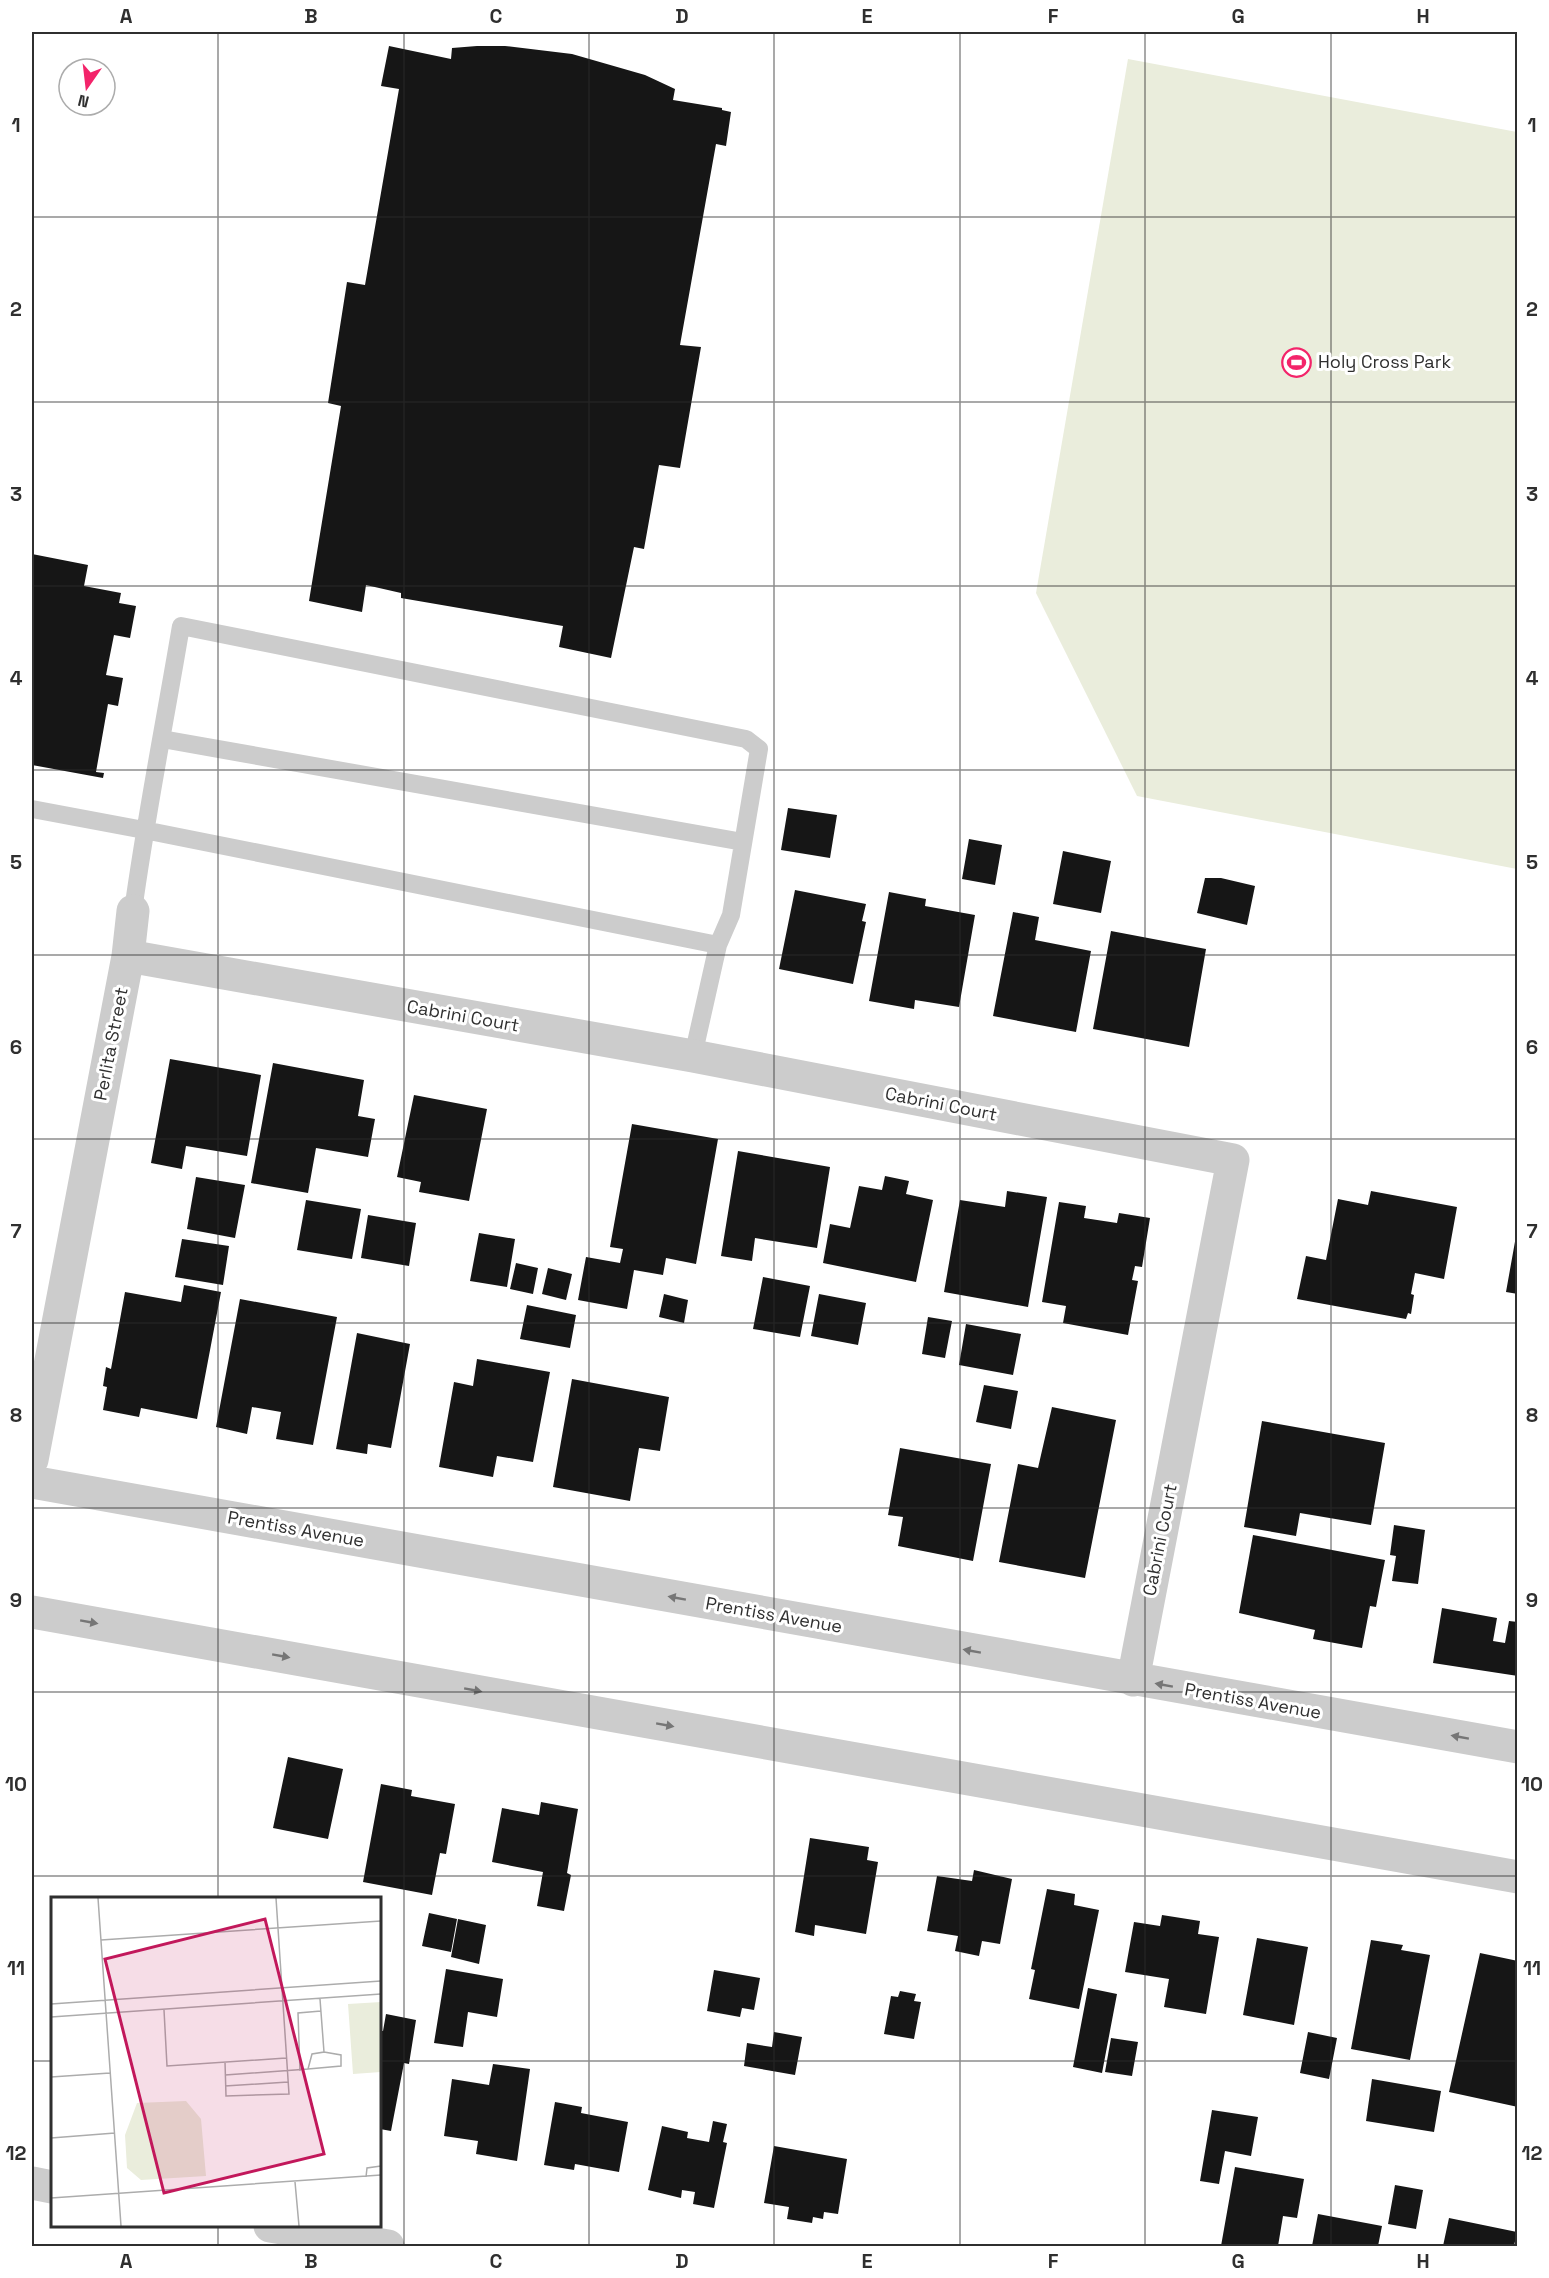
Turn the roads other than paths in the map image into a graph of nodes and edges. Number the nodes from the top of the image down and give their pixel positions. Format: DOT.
graph roads {
  1 [pos="162,739"];
  2 [pos="32,809"];
  3 [pos="144,830"];
  4 [pos="743,842"];
  5 [pos="133,911"];
  6 [pos="718,945"];
  7 [pos="128,956"];
  8 [pos="693,1056"];
  9 [pos="32,1460"];
  10 [pos="32,1482"];
  11 [pos="32,1612"];
  12 [pos="1133,1680"];
  13 [pos="1518,1747"];
  14 [pos="1518,1877"];
  15 [pos="32,2183"];
  16 [pos="51,2187"];
  17 [pos="276,2227"];
  18 [pos="388,2247"];
  1 -- 3 [label="lane, Perlita Street"];
  1 -- 4 [label="lane"];
  1 -- 4 [label="lane, Perlita Street"];
  2 -- 3 [label="lane"];
  3 -- 5 [label="lane, Perlita Street"];
  3 -- 6 [label="lane"];
  4 -- 6 [label="lane"];
  5 -- 7 [label="street, Perlita Street"];
  6 -- 8 [label="lane"];
  7 -- 8 [label="street, Cabrini Court"];
  7 -- 9 [label="street, Perlita Street"];
  8 -- 12 [label="street, Cabrini Court"];
  12 -- 10 [label="street, Prentiss Avenue, one-way"];
  11 -- 14 [label="street, one-way"];
  13 -- 12 [label="street, Prentiss Avenue, one-way"];
  15 -- 16 [label="street"];
  17 -- 18 [label="street"];
}
